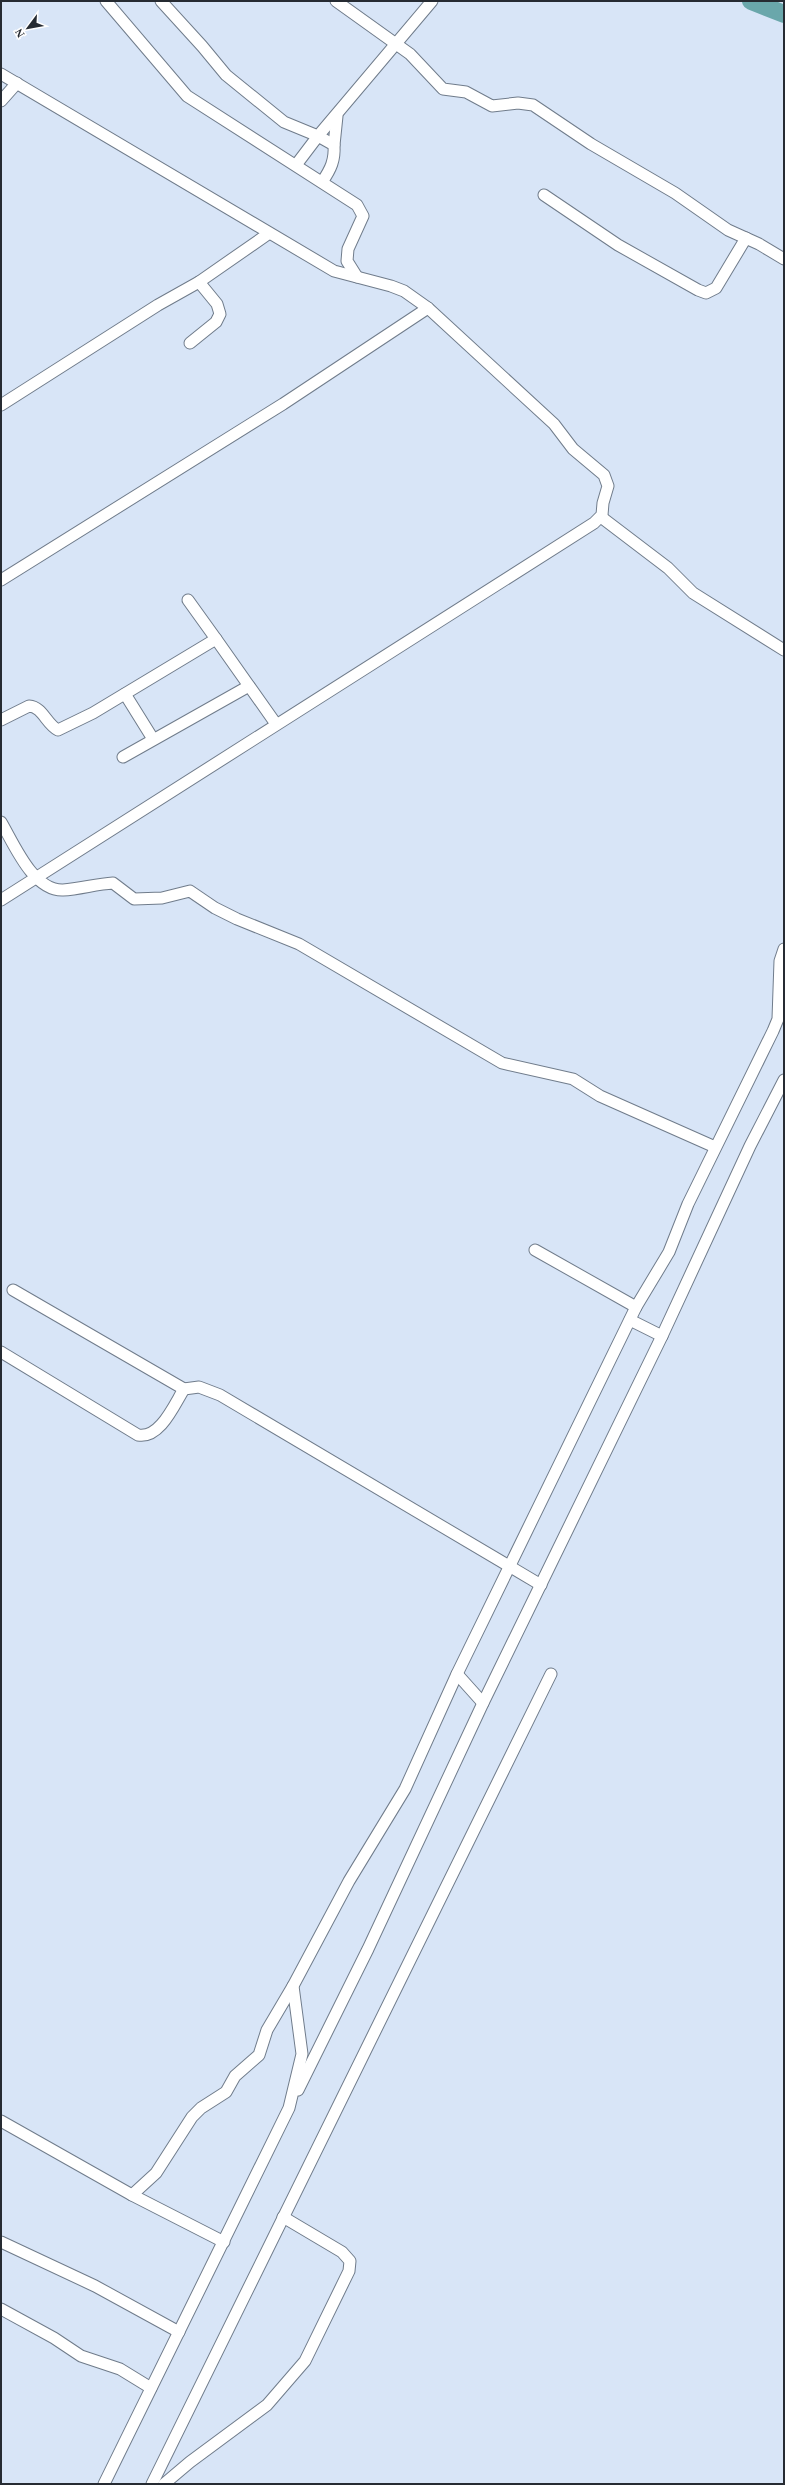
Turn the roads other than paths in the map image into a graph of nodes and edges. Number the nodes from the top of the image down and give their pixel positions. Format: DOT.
graph roads {
  1 [pos="106,1"];
  2 [pos="161,1"];
  3 [pos="336,1"];
  4 [pos="432,1"];
  5 [pos="396,43"];
  6 [pos="1,74"];
  7 [pos="16,84"];
  8 [pos="1,101"];
  9 [pos="337,116"];
  10 [pos="318,136"];
  11 [pos="334,145"];
  12 [pos="296,165"];
  13 [pos="322,182"];
  14 [pos="544,195"];
  15 [pos="268,234"];
  16 [pos="746,238"];
  17 [pos="784,259"];
  18 [pos="347,261"];
  19 [pos="334,271"];
  20 [pos="357,277"];
  21 [pos="199,282"];
  22 [pos="428,308"];
  23 [pos="190,344"];
  24 [pos="1,405"];
  25 [pos="601,517"];
  26 [pos="1,580"];
  27 [pos="188,600"];
  28 [pos="216,639"];
  29 [pos="784,650"];
  30 [pos="249,686"];
  31 [pos="125,694"];
  32 [pos="1,720"];
  33 [pos="276,724"];
  34 [pos="153,739"];
  35 [pos="123,757"];
  36 [pos="1,822"];
  37 [pos="35,878"];
  38 [pos="1,900"];
  39 [pos="784,949"];
  40 [pos="784,1080"];
  41 [pos="715,1147"];
  42 [pos="535,1250"];
  43 [pos="13,1290"];
  44 [pos="636,1307"];
  45 [pos="630,1320"];
  46 [pos="662,1336"];
  47 [pos="1,1352"];
  48 [pos="184,1389"];
  49 [pos="509,1566"];
  50 [pos="541,1585"];
  51 [pos="457,1674"];
  52 [pos="551,1674"];
  53 [pos="483,1703"];
  54 [pos="293,1986"];
  55 [pos="289,2108"];
  56 [pos="1,2121"];
  57 [pos="132,2195"];
  58 [pos="283,2217"];
  59 [pos="1,2242"];
  60 [pos="224,2242"];
  61 [pos="1,2309"];
  62 [pos="179,2332"];
  63 [pos="150,2388"];
  64 [pos="104,2484"];
  65 [pos="152,2484"];
  66 [pos="164,2484"];
  1 -- 12 [label="street"];
  2 -- 10 [label="street"];
  3 -- 5 [label="street"];
  4 -- 5 [label="street"];
  5 -- 9 [label="street"];
  5 -- 16 [label="street"];
  6 -- 7 [label="street"];
  7 -- 8 [label="street"];
  7 -- 15 [label="street"];
  9 -- 10 [label="street"];
  9 -- 11 [label="street"];
  10 -- 11 [label="street"];
  10 -- 12 [label="street"];
  11 -- 13 [label="street"];
  12 -- 13 [label="street"];
  13 -- 18 [label="street"];
  14 -- 16 [label="street"];
  15 -- 19 [label="street"];
  15 -- 21 [label="street"];
  16 -- 17 [label="street"];
  18 -- 19 [label="street"];
  18 -- 20 [label="street"];
  19 -- 20 [label="street"];
  20 -- 22 [label="street"];
  21 -- 23 [label="street"];
  21 -- 24 [label="street"];
  22 -- 25 [label="street"];
  22 -- 26 [label="street"];
  25 -- 29 [label="street"];
  25 -- 33 [label="street"];
  27 -- 28 [label="street"];
  28 -- 30 [label="street"];
  28 -- 31 [label="street"];
  30 -- 33 [label="street"];
  30 -- 34 [label="street"];
  31 -- 32 [label="street"];
  31 -- 34 [label="street"];
  33 -- 37 [label="street"];
  34 -- 35 [label="street"];
  36 -- 37 [label="street"];
  37 -- 38 [label="street"];
  37 -- 41 [label="street"];
  39 -- 41 [label="street"];
  40 -- 46 [label="street"];
  41 -- 44 [label="street"];
  42 -- 44 [label="street"];
  43 -- 48 [label="street"];
  44 -- 45 [label="street"];
  45 -- 46 [label="street"];
  45 -- 49 [label="street"];
  46 -- 50 [label="street"];
  47 -- 48 [label="street"];
  48 -- 49 [label="street"];
  49 -- 50 [label="street"];
  49 -- 51 [label="street"];
  50 -- 53 [label="street"];
  51 -- 53 [label="street"];
  51 -- 54 [label="street"];
  52 -- 58 [label="street"];
  53 -- 55 [label="street"];
  54 -- 55 [label="street"];
  54 -- 57 [label="street"];
  55 -- 60 [label="street"];
  56 -- 57 [label="street"];
  57 -- 60 [label="street"];
  58 -- 65 [label="street"];
  58 -- 66 [label="street"];
  59 -- 62 [label="street"];
  60 -- 62 [label="street"];
  61 -- 63 [label="street"];
  62 -- 63 [label="street"];
  63 -- 64 [label="street"];
}
